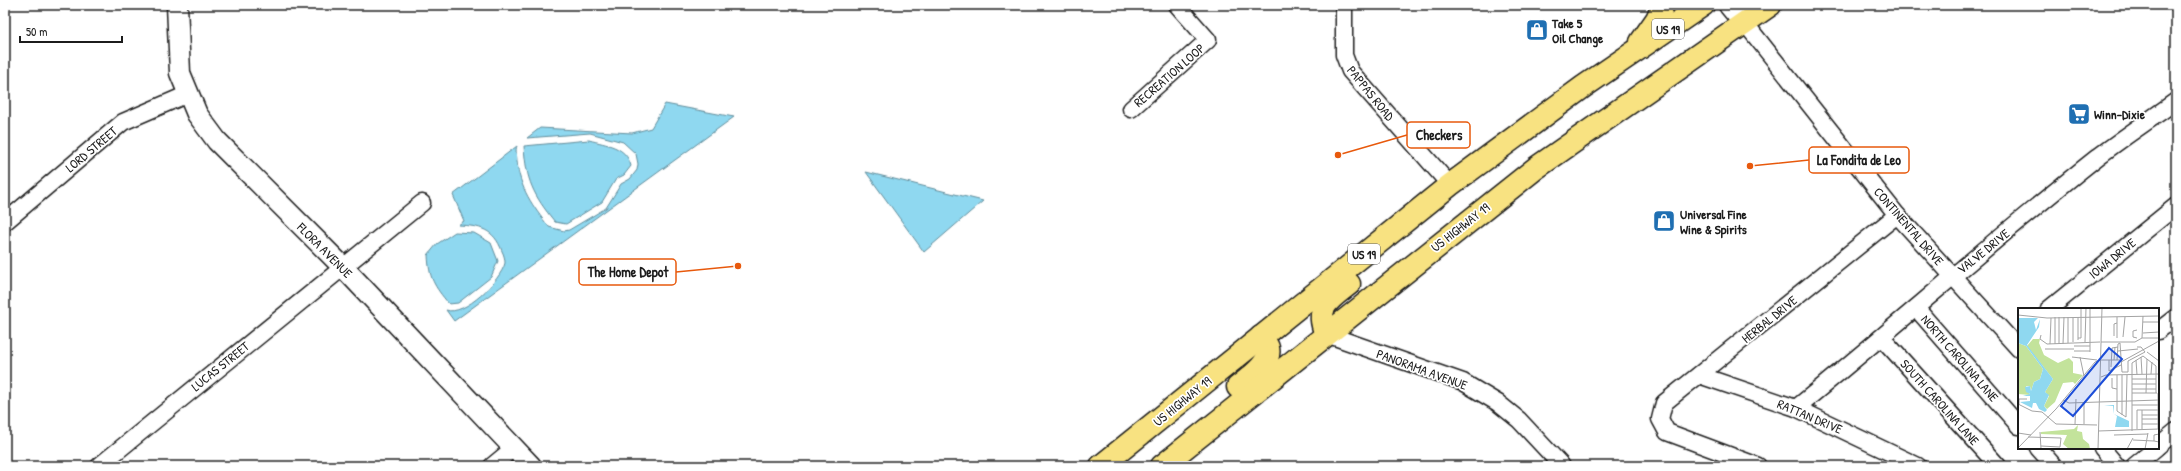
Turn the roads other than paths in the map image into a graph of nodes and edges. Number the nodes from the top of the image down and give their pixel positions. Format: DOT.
graph roads {
  1 [pos="178,5"];
  2 [pos="1178,5"];
  3 [pos="1344,5"];
  4 [pos="1663,5"];
  5 [pos="1703,5"];
  6 [pos="1730,5"];
  7 [pos="1770,5"];
  8 [pos="1745,23"];
  9 [pos="1634,52"];
  10 [pos="188,94"];
  11 [pos="2176,101"];
  12 [pos="1131,109"];
  13 [pos="1492,154"];
  14 [pos="1450,185"];
  15 [pos="422,203"];
  16 [pos="2176,206"];
  17 [pos="1897,215"];
  18 [pos="5,222"];
  19 [pos="342,266"];
  20 [pos="1953,276"];
  21 [pos="1916,308"];
  22 [pos="2050,308"];
  23 [pos="2176,317"];
  24 [pos="2159,330"];
  25 [pos="1326,334"];
  26 [pos="1261,337"];
  27 [pos="1882,338"];
  28 [pos="2016,340"];
  29 [pos="1699,375"];
  30 [pos="1796,408"];
  31 [pos="2018,425"];
  32 [pos="2176,431"];
  33 [pos="2159,445"];
  34 [pos="515,447"];
  35 [pos="2039,449"];
  36 [pos="2103,449"];
  37 [pos="2155,449"];
  38 [pos="1169,460"];
  39 [pos="98,466"];
  40 [pos="492,466"];
  41 [pos="531,466"];
  42 [pos="1101,466"];
  43 [pos="1562,466"];
  44 [pos="1758,466"];
  45 [pos="1918,466"];
  46 [pos="1998,466"];
  47 [pos="2054,466"];
  48 [pos="2117,466"];
  49 [pos="2134,466"];
  1 -- 10 [label="street, FLORA AVENUE"];
  2 -- 12 [label="street, RECREATION LOOP"];
  3 -- 14 [label="street, PAPPAS ROAD"];
  4 -- 9 [label="highway"];
  5 -- 9 [label="highway, US HIGHWAY 19 / US 19"];
  6 -- 8 [label="main road"];
  7 -- 8 [label="highway, US HIGHWAY 19"];
  8 -- 17 [label="street, CONTINENTAL DRIVE"];
  8 -- 25 [label="highway, US HIGHWAY 19"];
  9 -- 13 [label="highway, US HIGHWAY 19 / US 19"];
  10 -- 18 [label="street, LORD STREET"];
  10 -- 19 [label="street, FLORA AVENUE"];
  11 -- 20 [label="street, VALVE DRIVE"];
  13 -- 14 [label="highway, US HIGHWAY 19 / US 19"];
  13 -- 25 [label="highway"];
  14 -- 26 [label="highway, US HIGHWAY 19 / US 19"];
  15 -- 19 [label="street, LUCAS STREET"];
  16 -- 22 [label="street, IOWA DRIVE"];
  17 -- 20 [label="street, CONTINENTAL DRIVE"];
  17 -- 29 [label="street, HERBAL DRIVE"];
  19 -- 34 [label="street, FLORA AVENUE"];
  19 -- 39 [label="street, LUCAS STREET"];
  20 -- 21 [label="street, VALVE DRIVE"];
  20 -- 28 [label="street, CONTINENTAL DRIVE"];
  21 -- 27 [label="street, VALVE DRIVE"];
  21 -- 31 [label="street, NORTH CAROLINA LANE"];
  23 -- 24 [label="street"];
  25 -- 38 [label="highway, US HIGHWAY 19"];
  25 -- 43 [label="street, PANORAMA AVENUE"];
  26 -- 38 [label="highway"];
  26 -- 42 [label="highway, US HIGHWAY 19 / US 19"];
  27 -- 30 [label="street, VALVE DRIVE"];
  27 -- 46 [label="street, SOUTH CAROLINA LANE"];
  29 -- 30 [label="street, RATTAN DRIVE"];
  29 -- 44 [label="street, HERBAL DRIVE"];
  30 -- 45 [label="street, RATTAN DRIVE"];
  32 -- 33 [label="street"];
  34 -- 40 [label="street"];
  34 -- 41 [label="street, FLORA AVENUE"];
  35 -- 47 [label="street"];
  36 -- 48 [label="street"];
  37 -- 49 [label="street"];
}
